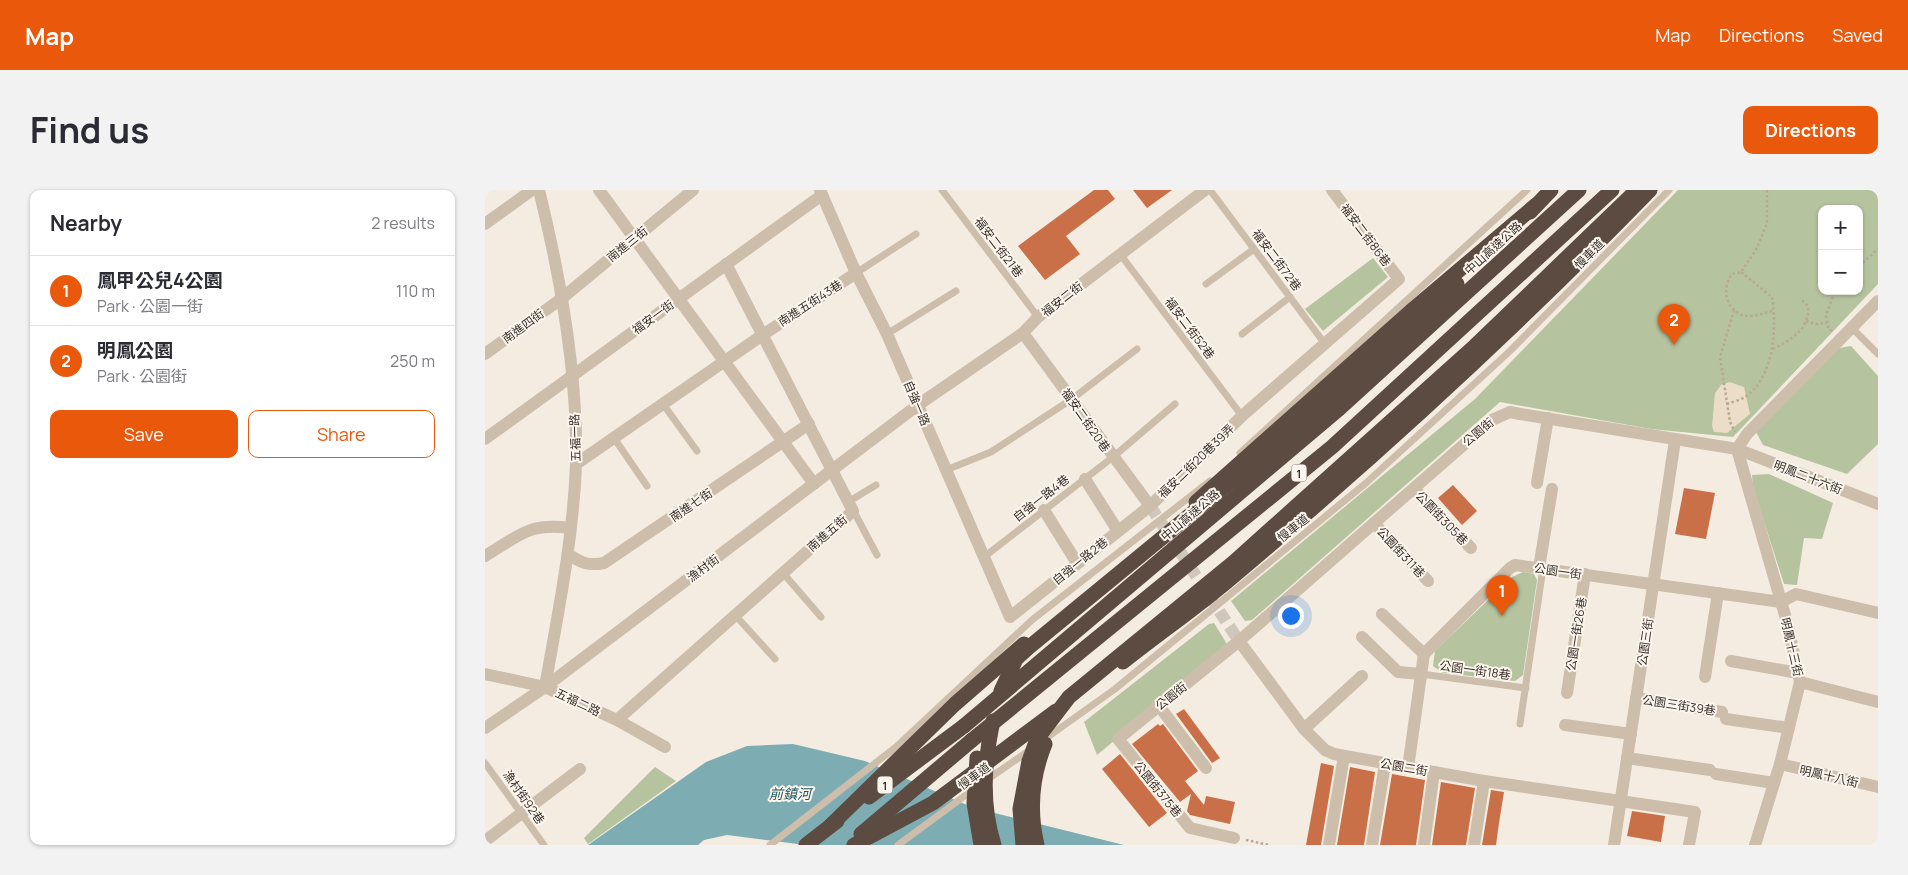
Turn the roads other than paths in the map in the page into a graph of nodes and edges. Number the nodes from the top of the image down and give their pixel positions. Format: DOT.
graph roads {
  1 [pos="531,190"];
  2 [pos="539,190"];
  3 [pos="599,190"];
  4 [pos="693,190"];
  5 [pos="942,190"];
  6 [pos="1205,190"];
  7 [pos="1211,190"];
  8 [pos="1332,190"];
  9 [pos="1527,190"];
  10 [pos="1551,190"];
  11 [pos="1579,190"];
  12 [pos="1612,190"];
  13 [pos="1637,190"];
  14 [pos="1650,190"];
  15 [pos="1669,190"];
  16 [pos="823,192"];
  17 [pos="1536,206"];
  18 [pos="485,224"];
  19 [pos="916,234"];
  20 [pos="635,238"];
  21 [pos="1254,249"];
  22 [pos="1120,254"];
  23 [pos="726,264"];
  24 [pos="856,273"];
  25 [pos="1399,279"];
  26 [pos="1206,284"];
  27 [pos="956,291"];
  28 [pos="1290,297"];
  29 [pos="561,299"];
  30 [pos="679,299"];
  31 [pos="1878,301"];
  32 [pos="1038,317"];
  33 [pos="1852,328"];
  34 [pos="1023,333"];
  35 [pos="764,334"];
  36 [pos="887,334"];
  37 [pos="1242,334"];
  38 [pos="1325,344"];
  39 [pos="1137,349"];
  40 [pos="485,354"];
  41 [pos="1878,354"];
  42 [pos="724,361"];
  43 [pos="573,375"];
  44 [pos="1072,399"];
  45 [pos="663,404"];
  46 [pos="1175,404"];
  47 [pos="918,405"];
  48 [pos="1242,416"];
  49 [pos="1548,418"];
  50 [pos="809,424"];
  51 [pos="614,438"];
  52 [pos="485,439"];
  53 [pos="1675,440"];
  54 [pos="783,443"];
  55 [pos="1737,449"];
  56 [pos="697,451"];
  57 [pos="1113,457"];
  58 [pos="576,464"];
  59 [pos="833,470"];
  60 [pos="946,470"];
  61 [pos="1085,478"];
  62 [pos="1537,483"];
  63 [pos="814,484"];
  64 [pos="876,485"];
  65 [pos="647,486"];
  66 [pos="1413,489"];
  67 [pos="1552,489"];
  68 [pos="1878,504"];
  69 [pos="850,505"];
  70 [pos="1150,506"];
  71 [pos="1044,510"];
  72 [pos="1374,523"];
  73 [pos="571,528"];
  74 [pos="1118,531"];
  75 [pos="1471,548"];
  76 [pos="568,554"];
  77 [pos="877,555"];
  78 [pos="485,556"];
  79 [pos="984,557"];
  80 [pos="1077,563"];
  81 [pos="1541,568"];
  82 [pos="783,573"];
  83 [pos="1585,574"];
  84 [pos="1428,581"];
  85 [pos="1653,584"];
  86 [pos="1718,593"];
  87 [pos="1781,602"];
  88 [pos="1878,613"];
  89 [pos="1383,614"];
  90 [pos="735,615"];
  91 [pos="821,617"];
  92 [pos="1010,617"];
  93 [pos="1362,637"];
  94 [pos="1239,641"];
  95 [pos="1423,654"];
  96 [pos="775,659"];
  97 [pos="1016,659"];
  98 [pos="1731,661"];
  99 [pos="485,674"];
  100 [pos="1421,674"];
  101 [pos="1362,676"];
  102 [pos="1705,677"];
  103 [pos="1799,678"];
  104 [pos="545,687"];
  105 [pos="1526,688"];
  106 [pos="1077,690"];
  107 [pos="1567,693"];
  108 [pos="1636,698"];
  109 [pos="1878,702"];
  110 [pos="1159,706"];
  111 [pos="617,720"];
  112 [pos="1520,724"];
  113 [pos="1565,725"];
  114 [pos="485,728"];
  115 [pos="1304,728"];
  116 [pos="1789,728"];
  117 [pos="1631,734"];
  118 [pos="1118,739"];
  119 [pos="665,747"];
  120 [pos="1344,756"];
  121 [pos="1627,758"];
  122 [pos="485,763"];
  123 [pos="1385,764"];
  124 [pos="1781,764"];
  125 [pos="1206,768"];
  126 [pos="1408,768"];
  127 [pos="580,769"];
  128 [pos="1434,772"];
  129 [pos="1484,781"];
  130 [pos="1775,783"];
  131 [pos="1878,787"];
  132 [pos="962,790"];
  133 [pos="1621,801"];
  134 [pos="521,814"];
  135 [pos="829,826"];
  136 [pos="1234,838"];
  137 [pos="485,841"];
  138 [pos="543,845"];
  139 [pos="771,845"];
  140 [pos="806,845"];
  141 [pos="849,845"];
  142 [pos="854,845"];
  143 [pos="898,845"];
  144 [pos="981,845"];
  145 [pos="993,845"];
  146 [pos="1023,845"];
  147 [pos="1037,845"];
  148 [pos="1329,845"];
  149 [pos="1372,845"];
  150 [pos="1424,845"];
  151 [pos="1474,845"];
  152 [pos="1614,845"];
  153 [pos="1689,845"];
  154 [pos="1755,845"];
  1 -- 18 [label="street"];
  2 -- 29 [label="street, 五福一路"];
  3 -- 20 [label="street"];
  4 -- 20 [label="street, 南進三街"];
  5 -- 32 [label="lane, 福安二街21巷"];
  6 -- 22 [label="street, 福安二街"];
  7 -- 21 [label="lane, 福安二街72巷"];
  8 -- 25 [label="street, 福安二街86巷"];
  9 -- 139 [label="lane"];
  10 -- 17 [label="highway"];
  11 -- 135 [label="highway, 中山高速公路 / 1, bridge"];
  12 -- 141 [label="highway, 1, bridge"];
  13 -- 106 [label="highway, bridge"];
  14 -- 132 [label="highway"];
  15 -- 132 [label="lane, 慢車道"];
  16 -- 23 [label="street, 福安一街"];
  16 -- 24 [label="street, 自強一路"];
  17 -- 97 [label="highway, bridge"];
  17 -- 135 [label="highway"];
  19 -- 24 [label="lane"];
  20 -- 29 [label="street, 南進三街"];
  20 -- 30 [label="street"];
  21 -- 26 [label="lane"];
  21 -- 28 [label="lane, 福安二街72巷"];
  22 -- 32 [label="street, 福安二街"];
  22 -- 48 [label="lane, 福安二街52巷"];
  23 -- 30 [label="street, 福安一街"];
  23 -- 35 [label="street, 南進五街"];
  24 -- 35 [label="street, 南進五街43巷"];
  24 -- 36 [label="street, 自強一路"];
  25 -- 38 [label="street, 福安二街20巷39弄"];
  27 -- 36 [label="lane"];
  28 -- 37 [label="lane"];
  28 -- 38 [label="lane, 福安二街72巷"];
  29 -- 40 [label="street, 南進四街"];
  29 -- 43 [label="street, 五福一路"];
  30 -- 42 [label="street"];
  30 -- 43 [label="street, 福安一街"];
  31 -- 33 [label="street"];
  32 -- 34 [label="street, 福安二街"];
  33 -- 41 [label="lane"];
  33 -- 55 [label="street"];
  34 -- 44 [label="street, 福安二街20巷"];
  34 -- 47 [label="street, 福安二街"];
  35 -- 42 [label="street"];
  35 -- 50 [label="street, 南進五街"];
  36 -- 47 [label="street, 自強一路"];
  38 -- 48 [label="street, 福安二街20巷39弄"];
  39 -- 44 [label="lane"];
  42 -- 45 [label="street"];
  42 -- 54 [label="street"];
  43 -- 52 [label="street, 福安一街"];
  43 -- 58 [label="street, 五福一路"];
  44 -- 57 [label="street, 福安二街20巷"];
  44 -- 60 [label="lane"];
  45 -- 51 [label="street"];
  45 -- 56 [label="lane"];
  46 -- 57 [label="lane, 自強一路4巷"];
  47 -- 59 [label="street, 漁村街"];
  47 -- 60 [label="street, 自強一路"];
  48 -- 70 [label="street, 福安二街20巷39弄"];
  49 -- 53 [label="street, 公園街"];
  49 -- 62 [label="street"];
  49 -- 66 [label="street, 公園街"];
  50 -- 54 [label="street, 南進七街"];
  50 -- 59 [label="street, 南進五街"];
  51 -- 58 [label="street"];
  51 -- 65 [label="lane"];
  53 -- 55 [label="street, 公園街"];
  53 -- 85 [label="street, 公園三街"];
  54 -- 63 [label="street"];
  54 -- 76 [label="street, 南進七街"];
  55 -- 68 [label="street, 明鳳二十六街"];
  55 -- 87 [label="street, 明鳳十三街"];
  57 -- 61 [label="lane, 自強一路4巷"];
  57 -- 70 [label="street, 福安二街20巷"];
  58 -- 73 [label="street, 五福一路"];
  59 -- 63 [label="street, 漁村街"];
  59 -- 69 [label="street, 南進五街"];
  60 -- 79 [label="street, 自強一路"];
  61 -- 71 [label="lane, 自強一路4巷"];
  61 -- 74 [label="street"];
  63 -- 104 [label="street, 漁村街"];
  64 -- 69 [label="lane"];
  66 -- 72 [label="street, 公園街"];
  66 -- 75 [label="street, 公園街305巷"];
  67 -- 81 [label="street"];
  69 -- 77 [label="lane"];
  69 -- 82 [label="street, 南進五街"];
  70 -- 74 [label="street, 自強一路2巷"];
  71 -- 79 [label="lane, 自強一路4巷"];
  71 -- 80 [label="street"];
  72 -- 84 [label="street, 公園街311巷"];
  72 -- 94 [label="street, 公園街"];
  73 -- 76 [label="street, 五福一路"];
  73 -- 78 [label="street"];
  74 -- 80 [label="street, 自強一路2巷"];
  76 -- 104 [label="street, 五福一路"];
  79 -- 92 [label="street, 自強一路"];
  80 -- 92 [label="street, 自強一路2巷"];
  81 -- 83 [label="street, 公園一街"];
  81 -- 95 [label="street, 公園一街"];
  81 -- 105 [label="lane, 公園一街18巷"];
  82 -- 90 [label="street, 南進五街"];
  82 -- 91 [label="lane"];
  83 -- 85 [label="street, 公園一街"];
  83 -- 107 [label="street, 公園一街26巷"];
  85 -- 86 [label="street, 公園一街"];
  85 -- 108 [label="street, 公園三街"];
  86 -- 87 [label="street, 公園一街"];
  86 -- 102 [label="street"];
  87 -- 88 [label="street"];
  87 -- 103 [label="street, 明鳳十三街"];
  89 -- 95 [label="street"];
  90 -- 96 [label="lane"];
  90 -- 111 [label="street, 南進五街"];
  93 -- 100 [label="street"];
  94 -- 110 [label="street, 公園街"];
  94 -- 115 [label="street, 公園二街"];
  95 -- 100 [label="street"];
  97 -- 144 [label="highway, bridge"];
  97 -- 145 [label="highway, bridge"];
  98 -- 103 [label="street"];
  99 -- 104 [label="street, 五福二路"];
  100 -- 105 [label="lane, 公園一街18巷"];
  100 -- 126 [label="street"];
  101 -- 115 [label="street"];
  103 -- 109 [label="street"];
  103 -- 116 [label="street, 明鳳十三街"];
  104 -- 111 [label="street, 五福二路"];
  104 -- 114 [label="street, 漁村街"];
  105 -- 112 [label="lane, 公園一街18巷"];
  106 -- 146 [label="highway, bridge"];
  106 -- 147 [label="highway, bridge"];
  108 -- 116 [label="street, 公園三街39巷"];
  108 -- 117 [label="street, 公園三街"];
  110 -- 118 [label="street, 公園街"];
  110 -- 125 [label="street"];
  111 -- 119 [label="street, 五福二路"];
  113 -- 117 [label="street"];
  115 -- 120 [label="street, 公園二街"];
  116 -- 124 [label="street, 明鳳十三街"];
  117 -- 121 [label="street, 公園三街"];
  118 -- 136 [label="street, 公園街375巷"];
  120 -- 123 [label="street, 公園二街"];
  120 -- 148 [label="street"];
  121 -- 130 [label="street"];
  121 -- 133 [label="street, 公園三街"];
  122 -- 134 [label="lane, 漁村街92巷"];
  123 -- 126 [label="street, 公園二街"];
  123 -- 149 [label="street"];
  124 -- 130 [label="street, 明鳳十三街"];
  124 -- 131 [label="street, 明鳳十八街"];
  126 -- 128 [label="street, 公園二街"];
  127 -- 134 [label="street"];
  128 -- 129 [label="street, 公園二街"];
  128 -- 150 [label="street"];
  129 -- 133 [label="street, 公園二街"];
  129 -- 151 [label="street"];
  130 -- 154 [label="street, 明鳳十三街"];
  132 -- 142 [label="highway"];
  132 -- 143 [label="lane, 慢車道"];
  133 -- 152 [label="street, 公園三街"];
  133 -- 153 [label="street, 公園二街"];
  134 -- 137 [label="street"];
  134 -- 138 [label="lane, 漁村街92巷"];
  135 -- 140 [label="highway, 中山高速公路 / 1"];
}
